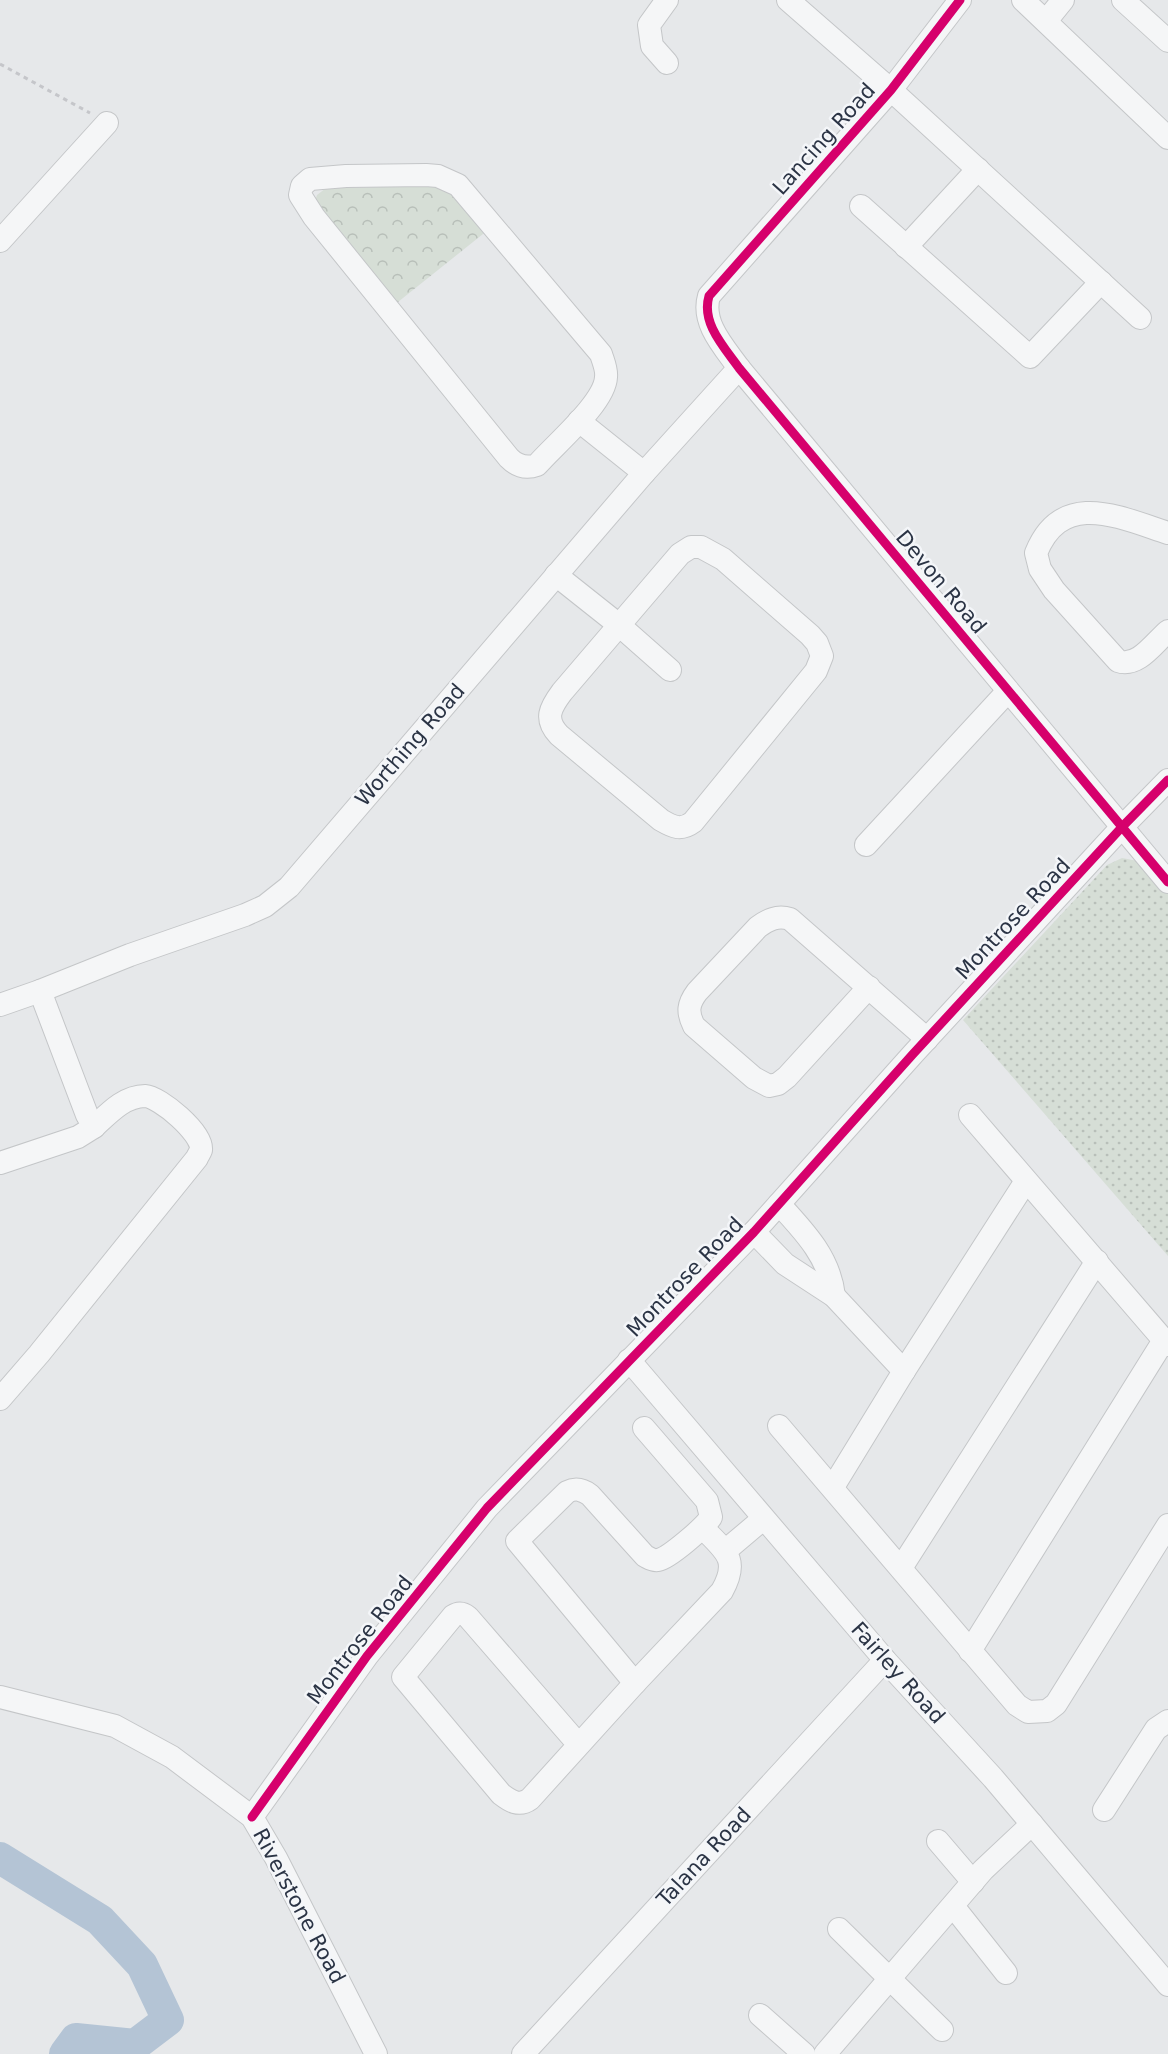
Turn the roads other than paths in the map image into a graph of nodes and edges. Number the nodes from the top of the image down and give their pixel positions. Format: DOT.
graph roads {
  1 [pos="667,0"];
  2 [pos="788,0"];
  3 [pos="960,0"];
  4 [pos="1023,0"];
  5 [pos="1063,0"];
  6 [pos="1123,0"];
  7 [pos="1046,21"];
  8 [pos="1168,41"];
  9 [pos="667,63"];
  10 [pos="891,90"];
  11 [pos="107,123"];
  12 [pos="1168,138"];
  13 [pos="978,169"];
  14 [pos="861,207"];
  15 [pos="0,241"];
  16 [pos="906,247"];
  17 [pos="1101,282"];
  18 [pos="709,296"];
  19 [pos="1140,318"];
  20 [pos="739,368"];
  21 [pos="579,421"];
  22 [pos="644,473"];
  23 [pos="1168,533"];
  24 [pos="556,575"];
  25 [pos="619,625"];
  26 [pos="1168,631"];
  27 [pos="670,670"];
  28 [pos="1008,691"];
  29 [pos="1168,780"];
  30 [pos="1122,827"];
  31 [pos="866,845"];
  32 [pos="1168,882"];
  33 [pos="869,987"];
  34 [pos="40,991"];
  35 [pos="0,1005"];
  36 [pos="927,1039"];
  37 [pos="970,1115"];
  38 [pos="94,1127"];
  39 [pos="0,1163"];
  40 [pos="1026,1181"];
  41 [pos="779,1204"];
  42 [pos="754,1232"];
  43 [pos="1097,1261"];
  44 [pos="834,1296"];
  45 [pos="1166,1343"];
  46 [pos="629,1360"];
  47 [pos="904,1371"];
  48 [pos="0,1400"];
  49 [pos="779,1426"];
  50 [pos="644,1428"];
  51 [pos="833,1487"];
  52 [pos="764,1519"];
  53 [pos="1168,1525"];
  54 [pos="703,1528"];
  55 [pos="725,1551"];
  56 [pos="901,1568"];
  57 [pos="970,1651"];
  58 [pos="885,1660"];
  59 [pos="635,1683"];
  60 [pos="0,1697"];
  61 [pos="1168,1721"];
  62 [pos="579,1745"];
  63 [pos="1104,1810"];
  64 [pos="252,1816"];
  65 [pos="1032,1824"];
  66 [pos="938,1841"];
  67 [pos="973,1882"];
  68 [pos="953,1906"];
  69 [pos="839,1929"];
  70 [pos="1006,1973"];
  71 [pos="890,1979"];
  72 [pos="1168,1985"];
  73 [pos="760,2015"];
  74 [pos="942,2030"];
  75 [pos="376,2054"];
  76 [pos="523,2054"];
  77 [pos="804,2054"];
  78 [pos="825,2054"];
  1 -- 9 [label="street"];
  2 -- 10 [label="street"];
  3 -- 10 [label="street, Lancing Road"];
  4 -- 7 [label="street"];
  5 -- 7 [label="street"];
  6 -- 8 [label="street"];
  7 -- 12 [label="street"];
  10 -- 13 [label="street"];
  10 -- 18 [label="street, Lancing Road"];
  11 -- 15 [label="street"];
  13 -- 16 [label="street"];
  13 -- 17 [label="street"];
  14 -- 16 [label="street"];
  16 -- 17 [label="street"];
  17 -- 19 [label="street"];
  18 -- 20 [label="street, Devon Road"];
  20 -- 22 [label="street, Worthing Road"];
  20 -- 28 [label="street, Devon Road"];
  21 -- 21 [label="street"];
  21 -- 22 [label="street"];
  22 -- 24 [label="street, Worthing Road"];
  23 -- 26 [label="street"];
  24 -- 25 [label="street"];
  24 -- 34 [label="street, Worthing Road"];
  25 -- 25 [label="street"];
  25 -- 27 [label="street"];
  28 -- 30 [label="street, Devon Road"];
  28 -- 31 [label="street"];
  29 -- 30 [label="street, Montrose Road"];
  30 -- 32 [label="street, Devon Road"];
  30 -- 36 [label="street, Montrose Road"];
  33 -- 33 [label="street"];
  33 -- 36 [label="street"];
  34 -- 35 [label="street, Worthing Road"];
  34 -- 38 [label="street"];
  36 -- 41 [label="street, Montrose Road"];
  37 -- 40 [label="street"];
  38 -- 39 [label="street"];
  38 -- 48 [label="street"];
  40 -- 43 [label="street"];
  40 -- 47 [label="street"];
  41 -- 42 [label="street, Montrose Road"];
  41 -- 44 [label="street"];
  42 -- 44 [label="street"];
  42 -- 46 [label="street, Montrose Road"];
  43 -- 45 [label="street"];
  43 -- 56 [label="street"];
  44 -- 47 [label="street"];
  45 -- 57 [label="street"];
  46 -- 52 [label="street, Fairley Road"];
  46 -- 64 [label="street, Montrose Road"];
  47 -- 51 [label="street"];
  49 -- 51 [label="street"];
  50 -- 54 [label="street"];
  51 -- 56 [label="street"];
  52 -- 55 [label="street"];
  52 -- 58 [label="street, Fairley Road"];
  53 -- 57 [label="street"];
  54 -- 55 [label="street"];
  54 -- 59 [label="street"];
  55 -- 59 [label="street"];
  56 -- 57 [label="street"];
  58 -- 65 [label="street, Fairley Road"];
  58 -- 76 [label="street, Talana Road"];
  59 -- 62 [label="street"];
  60 -- 64 [label="street, Riverstone Road"];
  61 -- 63 [label="street"];
  62 -- 62 [label="street"];
  64 -- 75 [label="street, Riverstone Road"];
  65 -- 67 [label="street"];
  65 -- 72 [label="street, Fairley Road"];
  66 -- 67 [label="street"];
  67 -- 68 [label="street"];
  68 -- 70 [label="street"];
  68 -- 71 [label="street"];
  69 -- 71 [label="street"];
  71 -- 74 [label="street"];
  71 -- 78 [label="street"];
  73 -- 77 [label="street"];
}
